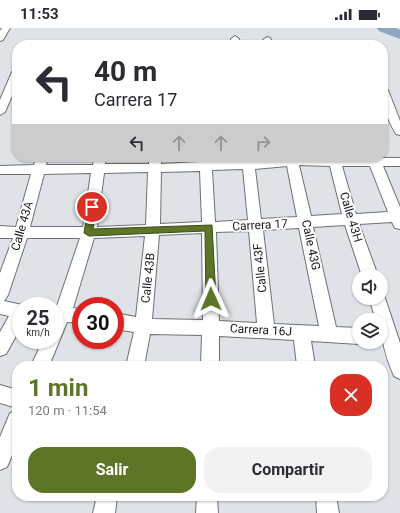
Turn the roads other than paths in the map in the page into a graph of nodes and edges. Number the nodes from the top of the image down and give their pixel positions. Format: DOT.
graph roads {
  1 [pos="6,28"];
  2 [pos="0,38"];
  3 [pos="0,83"];
  4 [pos="12,83"];
  5 [pos="12,85"];
  6 [pos="388,104"];
  7 [pos="0,112"];
  8 [pos="392,116"];
  9 [pos="400,131"];
  10 [pos="388,161"];
  11 [pos="205,162"];
  12 [pos="249,162"];
  13 [pos="292,162"];
  14 [pos="335,162"];
  15 [pos="375,162"];
  16 [pos="400,162"];
  17 [pos="40,163"];
  18 [pos="99,163"];
  19 [pos="154,163"];
  20 [pos="0,170"];
  21 [pos="350,218"];
  22 [pos="399,219"];
  23 [pos="306,222"];
  24 [pos="256,225"];
  25 [pos="209,228"];
  26 [pos="153,229"];
  27 [pos="0,232"];
  28 [pos="22,232"];
  29 [pos="89,233"];
  30 [pos="368,269"];
  31 [pos="0,295"];
  32 [pos="64,300"];
  33 [pos="379,305"];
  34 [pos="0,307"];
  35 [pos="12,309"];
  36 [pos="124,323"];
  37 [pos="143,326"];
  38 [pos="12,327"];
  39 [pos="211,328"];
  40 [pos="266,330"];
  41 [pos="301,332"];
  42 [pos="330,334"];
  43 [pos="352,336"];
  44 [pos="391,339"];
  45 [pos="0,348"];
  46 [pos="48,349"];
  47 [pos="42,361"];
  48 [pos="136,361"];
  49 [pos="210,361"];
  50 [pos="305,361"];
  51 [pos="400,370"];
  52 [pos="0,394"];
  53 [pos="12,398"];
  54 [pos="12,432"];
  55 [pos="0,460"];
  56 [pos="106,501"];
  57 [pos="207,501"];
  58 [pos="327,501"];
  59 [pos="104,513"];
  60 [pos="207,513"];
  61 [pos="328,513"];
  1 -- 2 [label="street"];
  3 -- 4 [label="street"];
  5 -- 7 [label="street"];
  6 -- 8 [label="street"];
  8 -- 9 [label="street"];
  10 -- 16 [label="street"];
  11 -- 19 [label="street"];
  11 -- 25 [label="street"];
  12 -- 24 [label="street, Calle 43F"];
  13 -- 23 [label="street, Calle 43G"];
  14 -- 21 [label="street, Calle 43H"];
  15 -- 22 [label="street"];
  17 -- 18 [label="street"];
  17 -- 20 [label="street"];
  17 -- 28 [label="street, Calle 43A"];
  18 -- 19 [label="street"];
  18 -- 29 [label="street"];
  19 -- 26 [label="street, Calle 43B"];
  21 -- 22 [label="street, Carrera 17"];
  21 -- 23 [label="street, Carrera 17"];
  21 -- 30 [label="street, Calle 43H"];
  23 -- 24 [label="street, Carrera 17"];
  23 -- 42 [label="street, Calle 43G"];
  24 -- 25 [label="street, Carrera 17"];
  24 -- 40 [label="street, Calle 43F"];
  25 -- 26 [label="street, Carrera 17"];
  25 -- 39 [label="street"];
  26 -- 29 [label="street, Carrera 17"];
  26 -- 37 [label="street, Calle 43B"];
  27 -- 28 [label="street, Carrera 17"];
  28 -- 29 [label="street, Carrera 17"];
  28 -- 31 [label="street, Calle 43A"];
  29 -- 32 [label="street"];
  33 -- 44 [label="street"];
  34 -- 35 [label="street"];
  36 -- 37 [label="street, Carrera 16J"];
  37 -- 39 [label="street, Carrera 16J"];
  37 -- 48 [label="street, Calle 43B"];
  38 -- 45 [label="street"];
  39 -- 40 [label="street, Carrera 16J"];
  39 -- 49 [label="street"];
  40 -- 41 [label="street, Carrera 16J"];
  41 -- 42 [label="street, Carrera 16J"];
  41 -- 50 [label="street"];
  42 -- 43 [label="street, Carrera 16J"];
  44 -- 51 [label="street"];
  46 -- 47 [label="street"];
  52 -- 53 [label="street"];
  54 -- 55 [label="street"];
  56 -- 59 [label="street"];
  57 -- 60 [label="street"];
  58 -- 61 [label="street"];
}
